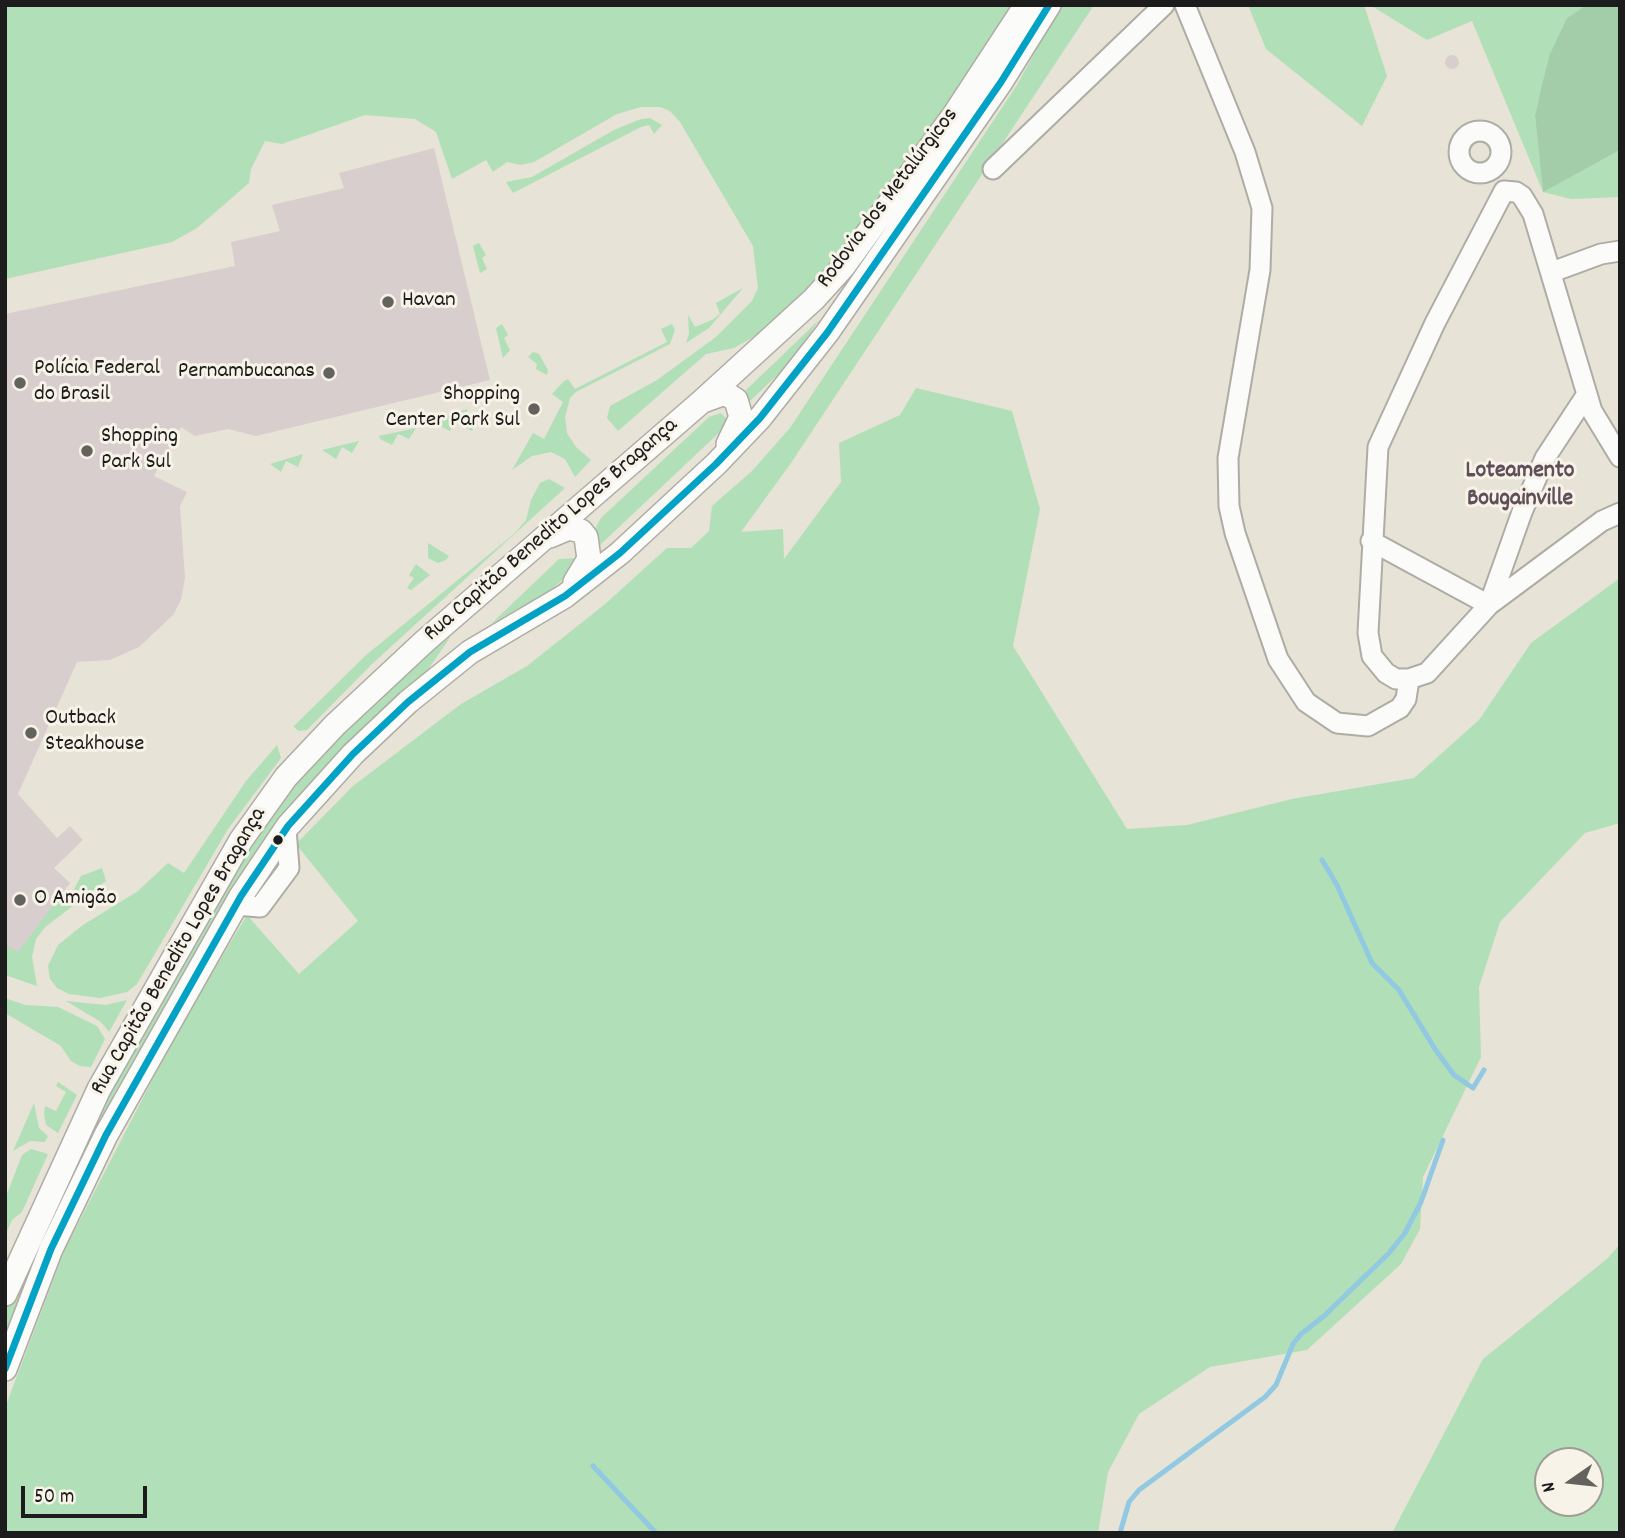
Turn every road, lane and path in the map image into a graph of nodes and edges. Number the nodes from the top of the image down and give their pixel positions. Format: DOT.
graph roads {
  1 [pos="1026,5"];
  2 [pos="1049,5"];
  3 [pos="1164,5"];
  4 [pos="1185,5"];
  5 [pos="993,169"];
  6 [pos="1490,171"];
  7 [pos="1504,191"];
  8 [pos="1620,251"];
  9 [pos="1552,272"];
  10 [pos="1587,394"];
  11 [pos="700,402"];
  12 [pos="1620,457"];
  13 [pos="716,464"];
  14 [pos="1620,513"];
  15 [pos="1371,541"];
  16 [pos="541,542"];
  17 [pos="565,596"];
  18 [pos="1489,605"];
  19 [pos="1409,679"];
  20 [pos="5,1294"];
  21 [pos="5,1369"];
  1 -- 11 [label="main road, Rodovia dos Metalúrgicos"];
  2 -- 13 [label="main road, Rodovia dos Metalúrgicos"];
  3 -- 5 [label="street"];
  4 -- 19 [label="street"];
  6 -- 7 [label="street"];
  7 -- 9 [label="street"];
  7 -- 15 [label="street"];
  8 -- 9 [label="street"];
  9 -- 10 [label="street"];
  10 -- 12 [label="street"];
  10 -- 18 [label="street"];
  11 -- 13 [label="main road"];
  11 -- 16 [label="main road, Rua Capitão Benedito Lopes Bragança"];
  13 -- 17 [label="main road, Rodovia dos Metalúrgicos"];
  14 -- 18 [label="street"];
  15 -- 18 [label="street"];
  15 -- 19 [label="street"];
  16 -- 17 [label="main road"];
  16 -- 20 [label="main road, Rua Capitão Benedito Lopes Bragança"];
  17 -- 21 [label="main road, Rodovia dos Metalúrgicos"];
  18 -- 19 [label="street"];
}
